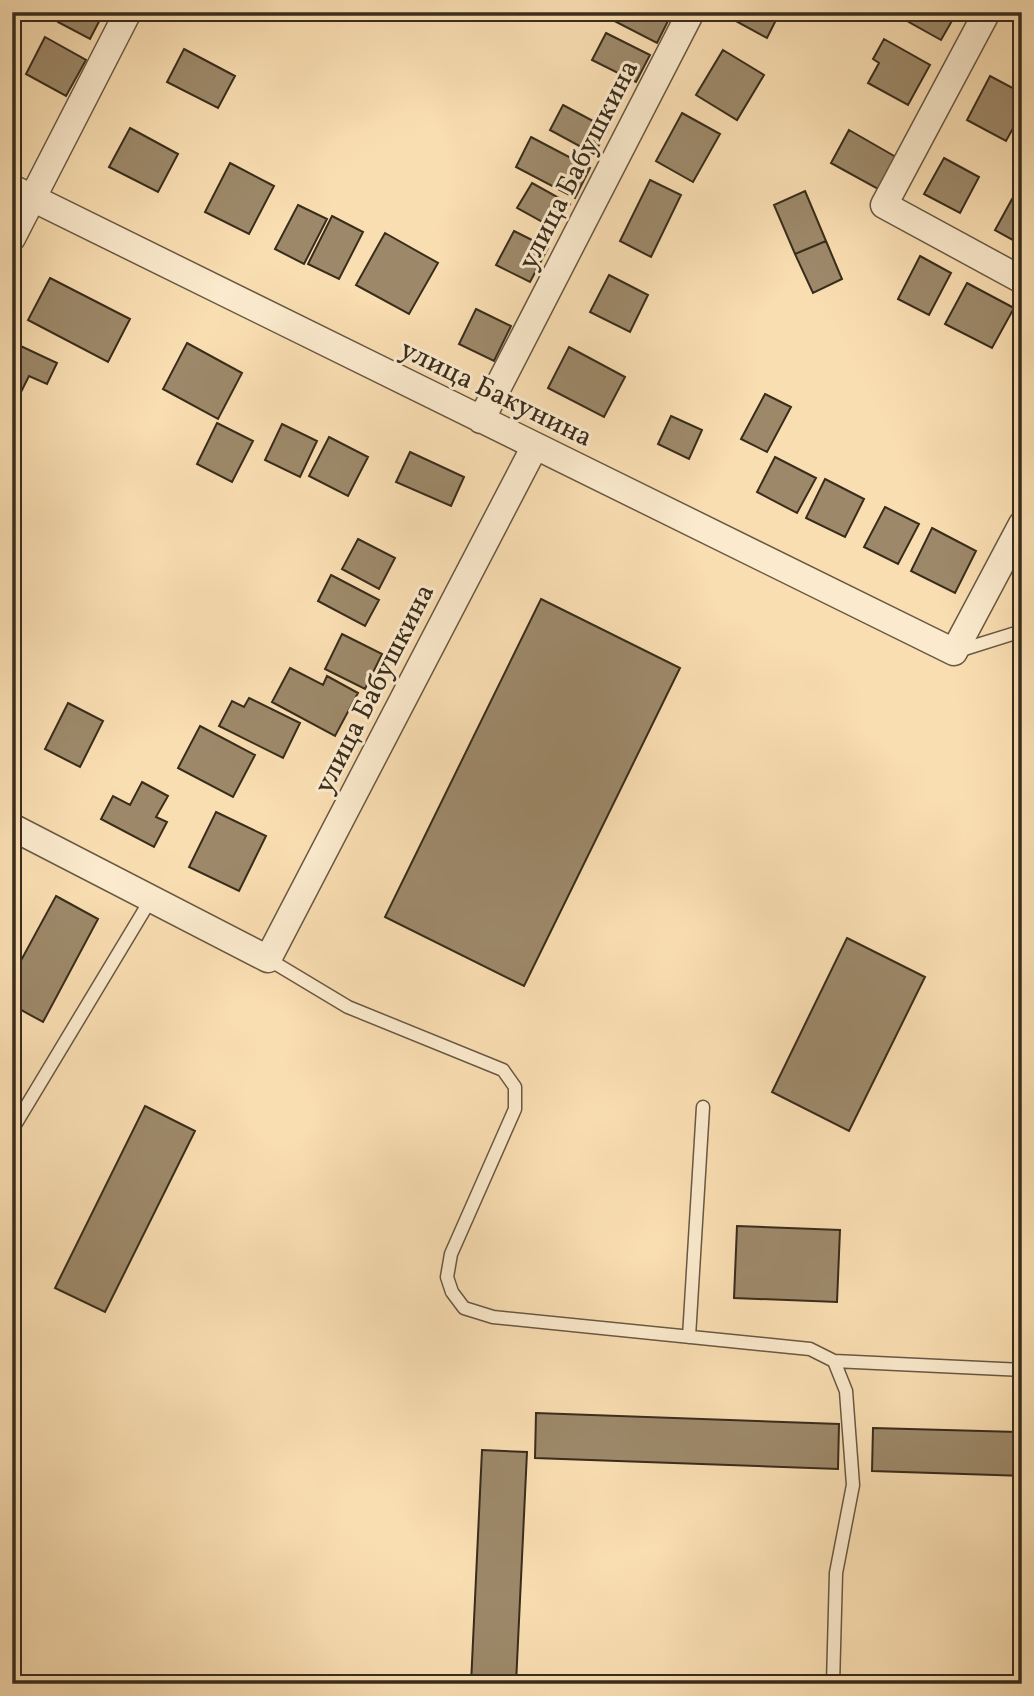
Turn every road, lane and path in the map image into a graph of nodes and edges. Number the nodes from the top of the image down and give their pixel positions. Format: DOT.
graph roads {
  1 [pos="128,12"];
  2 [pos="691,12"];
  3 [pos="988,12"];
  4 [pos="22,193"];
  5 [pos="12,238"];
  6 [pos="1022,280"];
  7 [pos="481,420"];
  8 [pos="535,446"];
  9 [pos="1022,524"];
  10 [pos="1022,631"];
  11 [pos="954,652"];
  12 [pos="12,827"];
  13 [pos="152,899"];
  14 [pos="268,959"];
  15 [pos="703,1107"];
  16 [pos="12,1130"];
  17 [pos="689,1337"];
  18 [pos="834,1361"];
  19 [pos="1022,1370"];
  20 [pos="833,1684"];
  1 -- 4 [label="street"];
  2 -- 7 [label="street, улица Бабушкина"];
  3 -- 6 [label="street"];
  4 -- 5 [label="street"];
  4 -- 7 [label="street, улица Бакунина"];
  7 -- 8 [label="street, улица Бакунина"];
  8 -- 11 [label="street, улица Бакунина"];
  8 -- 14 [label="street, улица Бабушкина"];
  9 -- 11 [label="street"];
  10 -- 11 [label="lane"];
  12 -- 13 [label="street"];
  13 -- 14 [label="street"];
  13 -- 16 [label="lane"];
  14 -- 17 [label="lane"];
  15 -- 17 [label="lane"];
  17 -- 18 [label="lane"];
  18 -- 19 [label="lane"];
  18 -- 20 [label="lane"];
}
